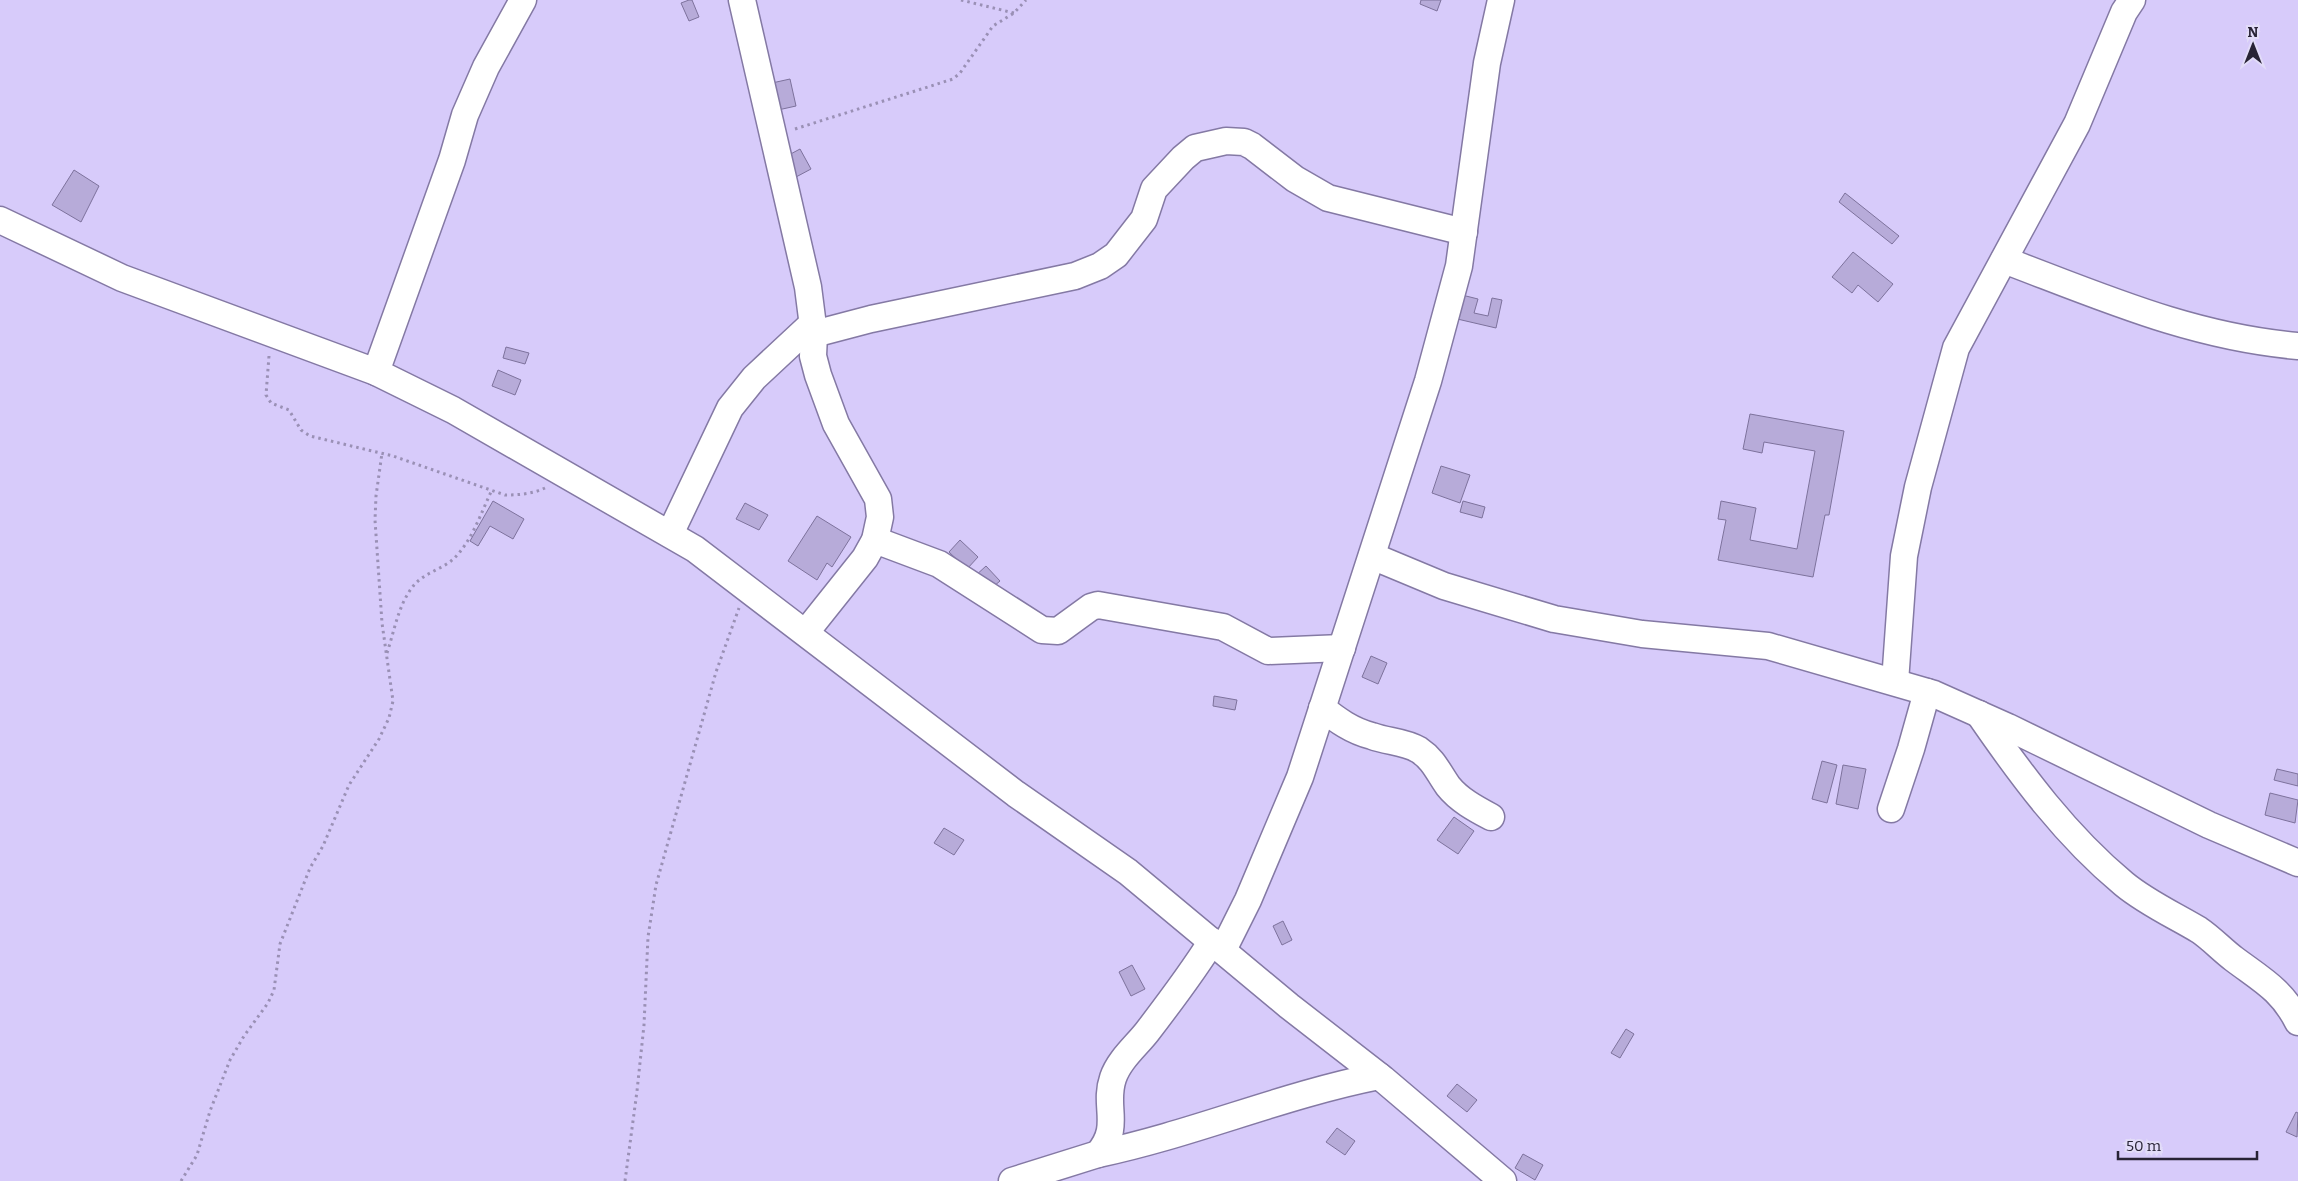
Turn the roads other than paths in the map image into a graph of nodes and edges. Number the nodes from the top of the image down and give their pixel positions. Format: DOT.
graph roads {
  1 [pos="523,0"];
  2 [pos="742,0"];
  3 [pos="1501,0"];
  4 [pos="2132,0"];
  5 [pos="0,220"];
  6 [pos="1464,232"];
  7 [pos="2004,260"];
  8 [pos="814,329"];
  9 [pos="2298,346"];
  10 [pos="376,372"];
  11 [pos="670,534"];
  12 [pos="875,540"];
  13 [pos="1372,556"];
  14 [pos="806,632"];
  15 [pos="1342,648"];
  16 [pos="1895,682"];
  17 [pos="1927,692"];
  18 [pos="1322,708"];
  19 [pos="1979,714"];
  20 [pos="1891,809"];
  21 [pos="1492,817"];
  22 [pos="2298,863"];
  23 [pos="1217,946"];
  24 [pos="2298,1022"];
  25 [pos="1380,1076"];
  26 [pos="1098,1154"];
  27 [pos="1012,1181"];
  28 [pos="1503,1181"];
  1 -- 10 [label="street"];
  2 -- 8 [label="street"];
  3 -- 6 [label="street"];
  4 -- 7 [label="street"];
  5 -- 10 [label="street"];
  6 -- 8 [label="street"];
  6 -- 13 [label="street"];
  7 -- 9 [label="street"];
  7 -- 16 [label="street"];
  8 -- 11 [label="street"];
  8 -- 12 [label="street"];
  10 -- 11 [label="street"];
  11 -- 14 [label="street"];
  12 -- 14 [label="street"];
  12 -- 15 [label="street"];
  13 -- 15 [label="street"];
  13 -- 16 [label="street"];
  14 -- 23 [label="street"];
  15 -- 18 [label="street"];
  16 -- 17 [label="street"];
  17 -- 19 [label="street"];
  17 -- 20 [label="street"];
  18 -- 21 [label="street"];
  18 -- 23 [label="street"];
  19 -- 22 [label="street"];
  19 -- 24 [label="street"];
  23 -- 25 [label="street"];
  23 -- 26 [label="street"];
  25 -- 26 [label="street"];
  25 -- 28 [label="street"];
  26 -- 27 [label="street"];
}
